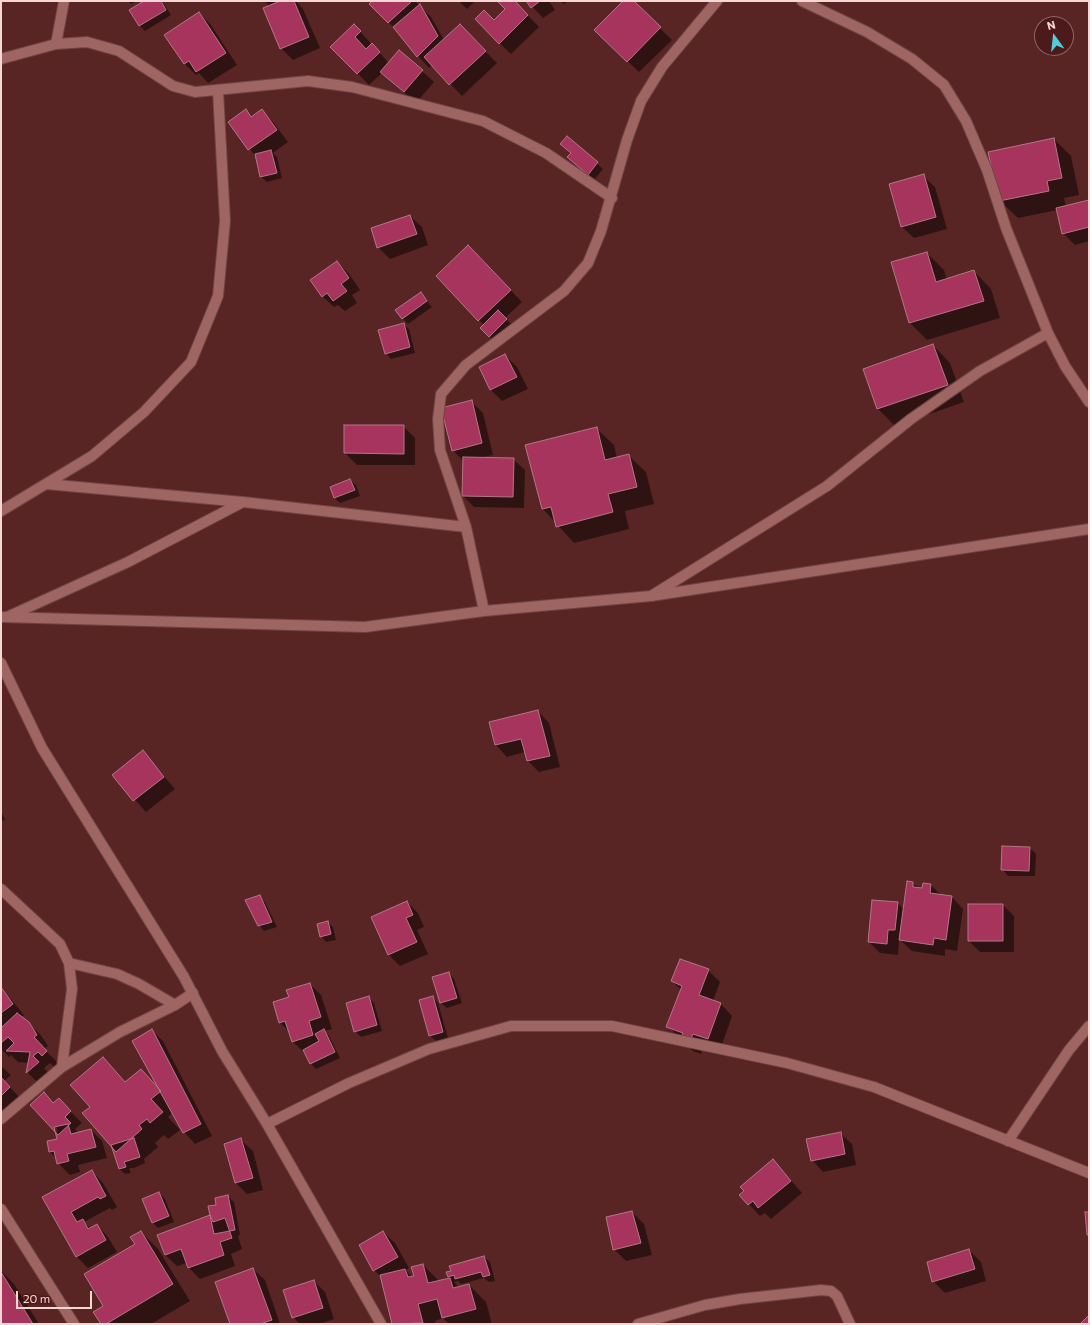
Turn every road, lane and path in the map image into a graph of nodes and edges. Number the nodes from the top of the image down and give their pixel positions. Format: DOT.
graph roads {
  1 [pos="64,1"];
  2 [pos="717,1"];
  3 [pos="802,1"];
  4 [pos="56,44"];
  5 [pos="1,59"];
  6 [pos="218,91"];
  7 [pos="612,198"];
  8 [pos="1048,333"];
  9 [pos="1089,402"];
  10 [pos="46,484"];
  11 [pos="243,502"];
  12 [pos="1,510"];
  13 [pos="466,527"];
  14 [pos="1089,529"];
  15 [pos="651,596"];
  16 [pos="484,611"];
  17 [pos="4,617"];
  18 [pos="1,663"];
  19 [pos="1,889"];
  20 [pos="69,963"];
  21 [pos="192,993"];
  22 [pos="175,1005"];
  23 [pos="1089,1026"];
  24 [pos="62,1067"];
  25 [pos="1,1119"];
  26 [pos="267,1124"];
  27 [pos="1008,1141"];
  28 [pos="1089,1173"];
  29 [pos="1,1209"];
  30 [pos="74,1324"];
  31 [pos="380,1324"];
  32 [pos="638,1324"];
  33 [pos="850,1324"];
  1 -- 4 [label="street"];
  2 -- 7 [label="street"];
  3 -- 8 [label="street"];
  4 -- 5 [label="street"];
  4 -- 6 [label="street"];
  6 -- 7 [label="street"];
  6 -- 10 [label="street"];
  7 -- 13 [label="street"];
  8 -- 9 [label="street"];
  8 -- 15 [label="street"];
  10 -- 11 [label="street"];
  10 -- 12 [label="street"];
  11 -- 13 [label="street"];
  11 -- 17 [label="street"];
  13 -- 16 [label="street"];
  14 -- 15 [label="street"];
  15 -- 16 [label="street"];
  16 -- 17 [label="street"];
  18 -- 21 [label="street"];
  19 -- 20 [label="street"];
  20 -- 22 [label="street"];
  20 -- 24 [label="street"];
  21 -- 22 [label="street"];
  21 -- 26 [label="street"];
  22 -- 24 [label="street"];
  23 -- 27 [label="street"];
  24 -- 25 [label="street"];
  26 -- 27 [label="street"];
  26 -- 31 [label="street"];
  27 -- 28 [label="street"];
  29 -- 30 [label="street"];
  32 -- 33 [label="street"];
}
